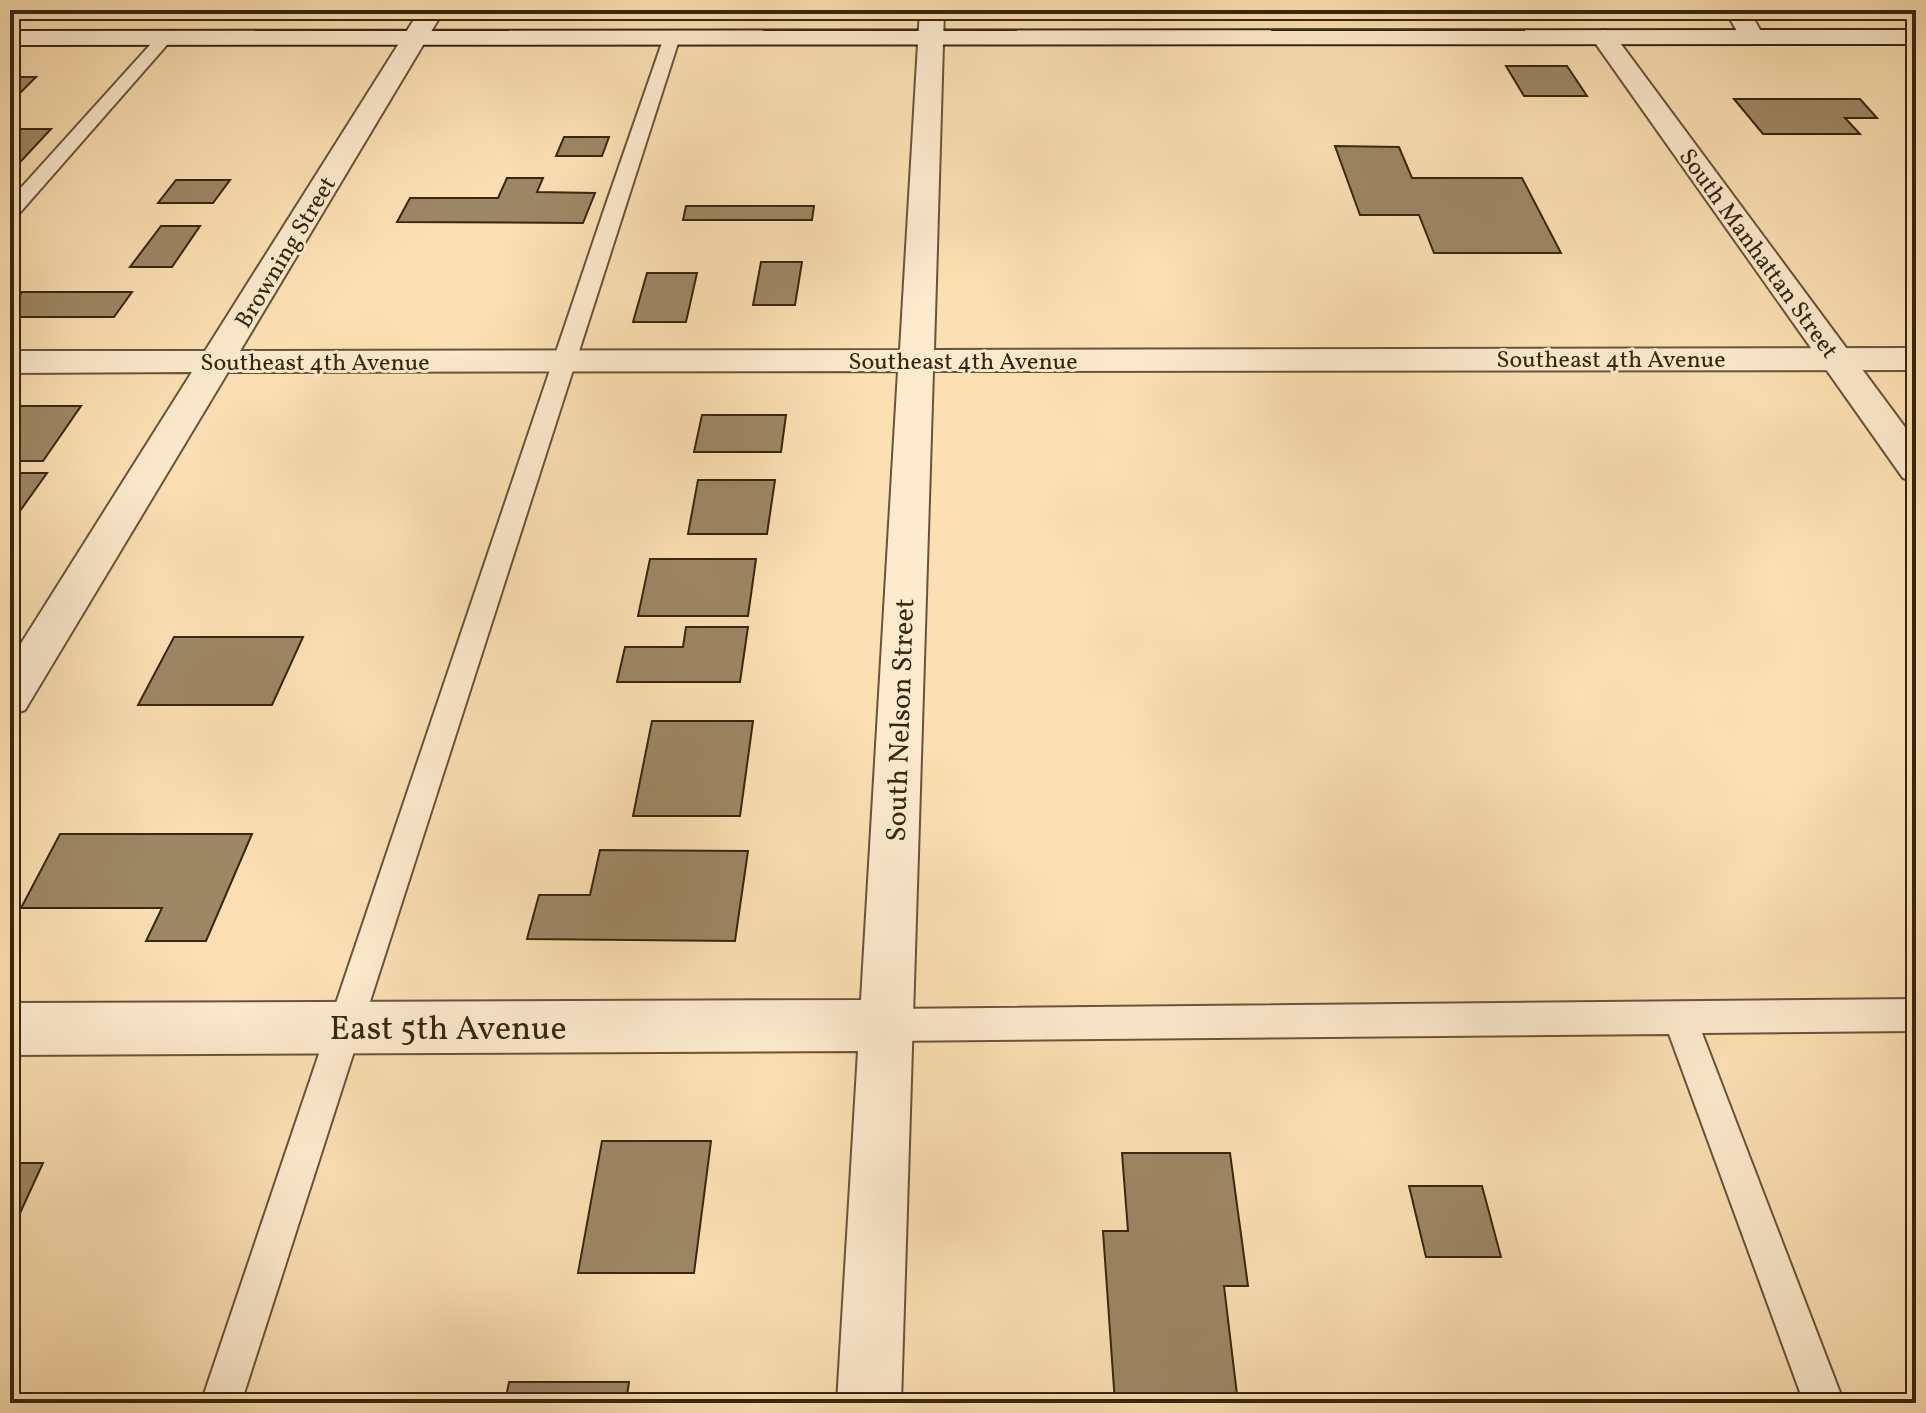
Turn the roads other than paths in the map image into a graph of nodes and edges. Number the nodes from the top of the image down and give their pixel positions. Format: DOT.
graph roads {
  1 [pos="1737,10"];
  2 [pos="424,24"];
  3 [pos="931,24"];
  4 [pos="672,37"];
  5 [pos="1603,37"];
  6 [pos="1752,37"];
  7 [pos="1916,37"];
  8 [pos="10,38"];
  9 [pos="165,38"];
  10 [pos="10,212"];
  11 [pos="1836,359"];
  12 [pos="1916,359"];
  13 [pos="562,361"];
  14 [pos="914,361"];
  15 [pos="10,362"];
  16 [pos="219,362"];
  17 [pos="1916,469"];
  18 [pos="10,698"];
  19 [pos="1916,1015"];
  20 [pos="1679,1016"];
  21 [pos="886,1025"];
  22 [pos="347,1027"];
  23 [pos="10,1029"];
  24 [pos="221,1403"];
  25 [pos="869,1403"];
  26 [pos="1824,1403"];
  1 -- 6 [label="street"];
  2 -- 4 [label="street"];
  2 -- 9 [label="street"];
  2 -- 16 [label="street, Browning Street"];
  3 -- 4 [label="street"];
  3 -- 5 [label="street"];
  3 -- 14 [label="street, South Nelson Street"];
  4 -- 13 [label="lane"];
  5 -- 6 [label="street"];
  5 -- 11 [label="street, South Manhattan Street"];
  6 -- 7 [label="street"];
  8 -- 9 [label="street"];
  9 -- 10 [label="lane"];
  11 -- 12 [label="street, Southeast 4th Avenue"];
  11 -- 14 [label="street, Southeast 4th Avenue"];
  11 -- 17 [label="street, South Manhattan Street"];
  13 -- 14 [label="street, Southeast 4th Avenue"];
  13 -- 16 [label="street, Southeast 4th Avenue"];
  13 -- 22 [label="lane"];
  14 -- 21 [label="street, South Nelson Street"];
  15 -- 16 [label="street, Southeast 4th Avenue"];
  16 -- 18 [label="street, Browning Street"];
  19 -- 20 [label="lane"];
  20 -- 21 [label="lane"];
  20 -- 26 [label="lane"];
  21 -- 22 [label="street, East 5th Avenue"];
  21 -- 25 [label="street, South Nelson Street"];
  22 -- 23 [label="street, East 5th Avenue"];
  22 -- 24 [label="lane"];
}
